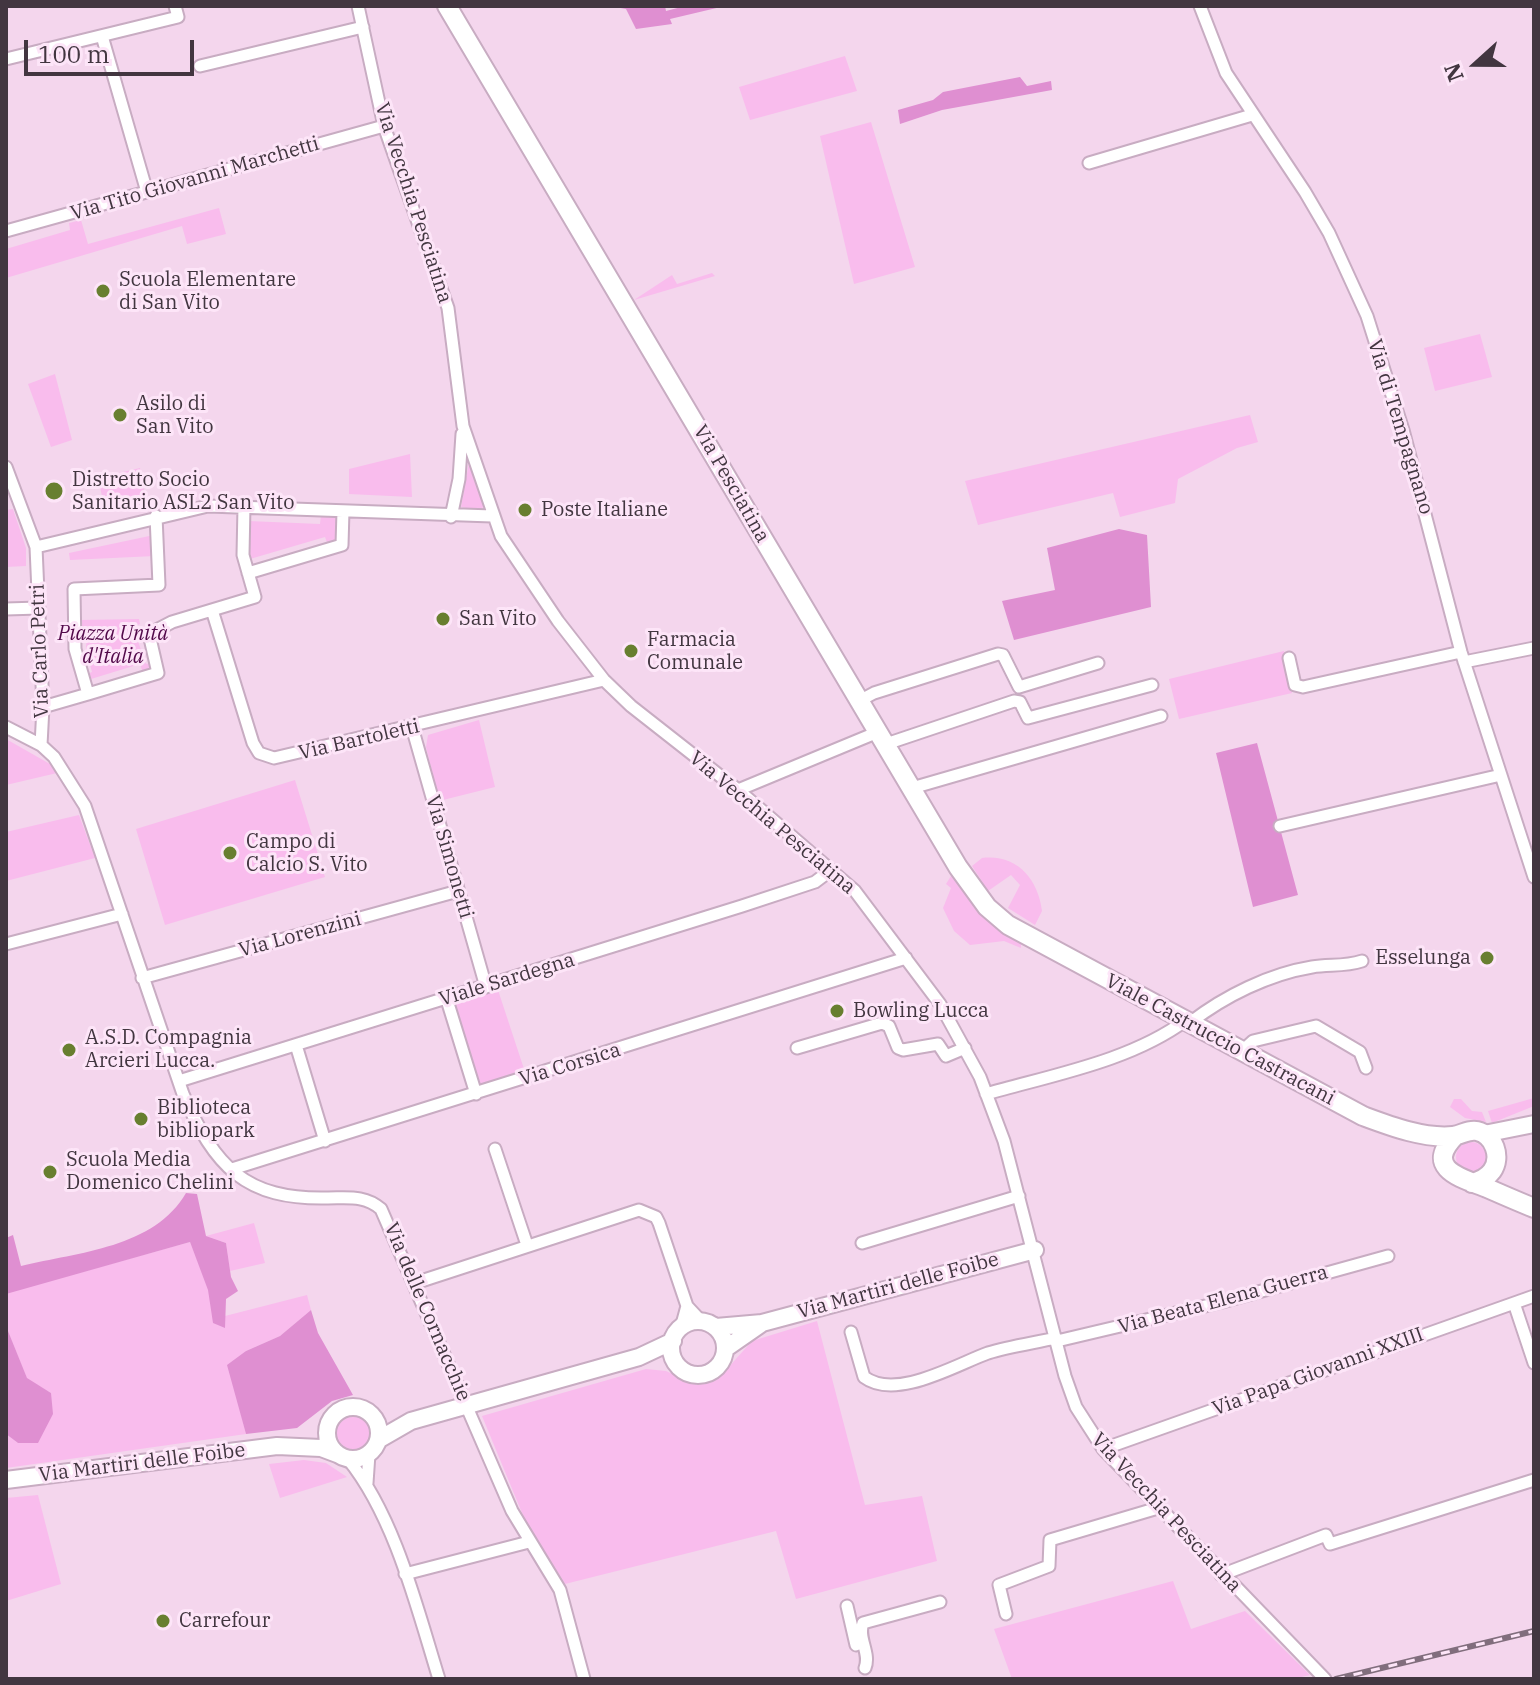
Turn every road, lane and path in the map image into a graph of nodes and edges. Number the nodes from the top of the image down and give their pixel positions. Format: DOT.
graph roads {
  1 [pos="175,6"];
  2 [pos="358,6"];
  3 [pos="447,6"];
  4 [pos="1200,6"];
  5 [pos="363,27"];
  6 [pos="102,36"];
  7 [pos="6,59"];
  8 [pos="200,66"];
  9 [pos="1252,115"];
  10 [pos="384,126"];
  11 [pos="1089,163"];
  12 [pos="147,192"];
  13 [pos="6,231"];
  14 [pos="463,426"];
  15 [pos="6,467"];
  16 [pos="244,506"];
  17 [pos="343,511"];
  18 [pos="156,516"];
  19 [pos="492,516"];
  20 [pos="451,517"];
  21 [pos="36,547"];
  22 [pos="248,573"];
  23 [pos="39,608"];
  24 [pos="6,609"];
  25 [pos="212,610"];
  26 [pos="1534,648"];
  27 [pos="1462,657"];
  28 [pos="1289,658"];
  29 [pos="1098,663"];
  30 [pos="604,680"];
  31 [pos="1152,685"];
  32 [pos="88,694"];
  33 [pos="859,701"];
  34 [pos="43,707"];
  35 [pos="1161,716"];
  36 [pos="6,727"];
  37 [pos="412,727"];
  38 [pos="882,738"];
  39 [pos="41,745"];
  40 [pos="1501,775"];
  41 [pos="912,788"];
  42 [pos="738,790"];
  43 [pos="1280,826"];
  44 [pos="831,870"];
  45 [pos="1534,877"];
  46 [pos="458,891"];
  47 [pos="122,914"];
  48 [pos="1038,941"];
  49 [pos="6,944"];
  50 [pos="906,958"];
  51 [pos="1362,961"];
  52 [pos="142,978"];
  53 [pos="486,987"];
  54 [pos="447,1000"];
  55 [pos="1189,1021"];
  56 [pos="296,1045"];
  57 [pos="797,1048"];
  58 [pos="965,1048"];
  59 [pos="1242,1051"];
  60 [pos="1366,1068"];
  61 [pos="179,1081"];
  62 [pos="476,1094"];
  63 [pos="986,1094"];
  64 [pos="1528,1127"];
  65 [pos="1406,1131"];
  66 [pos="1484,1134"];
  67 [pos="1455,1136"];
  68 [pos="325,1141"];
  69 [pos="495,1149"];
  70 [pos="1445,1155"];
  71 [pos="1494,1165"];
  72 [pos="232,1169"];
  73 [pos="1472,1183"];
  74 [pos="1019,1196"];
  75 [pos="1534,1208"];
  76 [pos="862,1243"];
  77 [pos="527,1245"];
  78 [pos="1035,1250"];
  79 [pos="1388,1256"];
  80 [pos="415,1283"];
  81 [pos="1534,1296"];
  82 [pos="1514,1303"];
  83 [pos="687,1306"];
  84 [pos="762,1323"];
  85 [pos="708,1324"];
  86 [pos="851,1332"];
  87 [pos="677,1334"];
  88 [pos="1056,1339"];
  89 [pos="725,1349"];
  90 [pos="639,1357"];
  91 [pos="676,1362"];
  92 [pos="1534,1363"];
  93 [pos="1534,1376"];
  94 [pos="467,1405"];
  95 [pos="373,1416"];
  96 [pos="331,1418"];
  97 [pos="411,1421"];
  98 [pos="277,1446"];
  99 [pos="373,1447"];
  100 [pos="1103,1449"];
  101 [pos="343,1457"];
  102 [pos="6,1480"];
  103 [pos="1534,1480"];
  104 [pos="367,1484"];
  105 [pos="1158,1508"];
  106 [pos="529,1542"];
  107 [pos="405,1574"];
  108 [pos="1221,1575"];
  109 [pos="940,1602"];
  110 [pos="847,1606"];
  111 [pos="1006,1614"];
  112 [pos="867,1674"];
  113 [pos="439,1679"];
  114 [pos="584,1679"];
  115 [pos="1325,1679"];
  1 -- 6 [label="street"];
  2 -- 5 [label="street, Via Vecchia Pesciatina"];
  3 -- 33 [label="main road, Via Pesciatina"];
  4 -- 9 [label="street, Via di Tempagnano"];
  5 -- 8 [label="street"];
  5 -- 10 [label="street, Via Vecchia Pesciatina"];
  6 -- 7 [label="street"];
  6 -- 12 [label="street"];
  9 -- 11 [label="street"];
  9 -- 27 [label="street, Via di Tempagnano"];
  10 -- 12 [label="street, Via Tito Giovanni Marchetti"];
  10 -- 14 [label="street, Via Vecchia Pesciatina"];
  12 -- 13 [label="street, Via Tito Giovanni Marchetti"];
  14 -- 19 [label="street, Via Vecchia Pesciatina"];
  14 -- 20 [label="street"];
  15 -- 21 [label="street, Via Carlo Petri"];
  16 -- 17 [label="street"];
  16 -- 18 [label="street"];
  16 -- 22 [label="street"];
  17 -- 20 [label="street"];
  17 -- 22 [label="street"];
  18 -- 21 [label="street"];
  18 -- 32 [label="street"];
  19 -- 20 [label="street"];
  19 -- 30 [label="street, Via Vecchia Pesciatina"];
  21 -- 23 [label="street, Via Carlo Petri"];
  22 -- 25 [label="street"];
  23 -- 24 [label="street"];
  23 -- 34 [label="street, Via Carlo Petri"];
  25 -- 32 [label="street"];
  25 -- 37 [label="street, Via Bartoletti"];
  26 -- 27 [label="street"];
  27 -- 28 [label="street"];
  27 -- 40 [label="street, Via di Tempagnano"];
  29 -- 33 [label="street"];
  30 -- 37 [label="street, Via Bartoletti"];
  30 -- 42 [label="street, Via Vecchia Pesciatina"];
  31 -- 38 [label="street"];
  32 -- 34 [label="street"];
  33 -- 38 [label="main road, Via Pesciatina"];
  34 -- 39 [label="street, Via Carlo Petri"];
  35 -- 41 [label="street"];
  36 -- 39 [label="street, Via delle Cornacchie"];
  37 -- 46 [label="street, Via Simonetti"];
  38 -- 41 [label="main road, Via Pesciatina"];
  38 -- 42 [label="street"];
  39 -- 47 [label="street, Via delle Cornacchie"];
  40 -- 43 [label="street"];
  40 -- 45 [label="street, Via di Tempagnano"];
  41 -- 48 [label="main road, Via Pesciatina"];
  42 -- 44 [label="street, Via Vecchia Pesciatina"];
  44 -- 50 [label="street, Via Vecchia Pesciatina"];
  44 -- 53 [label="street, Viale Sardegna"];
  46 -- 52 [label="street, Via Lorenzini"];
  46 -- 53 [label="street, Via Simonetti"];
  47 -- 49 [label="street"];
  47 -- 52 [label="street, Via delle Cornacchie"];
  48 -- 55 [label="main road, Viale Castruccio Castracani"];
  50 -- 58 [label="street, Via Vecchia Pesciatina"];
  50 -- 62 [label="street, Via Corsica"];
  51 -- 55 [label="street"];
  52 -- 61 [label="street, Via delle Cornacchie"];
  53 -- 54 [label="street, Viale Sardegna"];
  54 -- 56 [label="street, Viale Sardegna"];
  54 -- 62 [label="street"];
  55 -- 59 [label="main road, Viale Castruccio Castracani"];
  55 -- 63 [label="street"];
  56 -- 61 [label="street, Viale Sardegna"];
  56 -- 68 [label="street"];
  57 -- 58 [label="street"];
  58 -- 63 [label="street, Via Vecchia Pesciatina"];
  59 -- 60 [label="street"];
  59 -- 65 [label="main road, Viale Castruccio Castracani"];
  61 -- 72 [label="street, Via delle Cornacchie"];
  62 -- 68 [label="street, Via Corsica"];
  63 -- 74 [label="street, Via Vecchia Pesciatina"];
  64 -- 66 [label="street"];
  64 -- 71 [label="street"];
  65 -- 67 [label="main road, Viale Castruccio Castracani"];
  65 -- 70 [label="main road, Viale Castruccio Castracani"];
  66 -- 67 [label="main road, Viale Castruccio Castracani"];
  66 -- 71 [label="main road, Viale Castruccio Castracani"];
  67 -- 70 [label="main road"];
  68 -- 72 [label="street, Via Corsica"];
  69 -- 77 [label="street"];
  70 -- 73 [label="main road, Viale Castruccio Castracani"];
  71 -- 73 [label="main road"];
  71 -- 75 [label="main road, Viale Castruccio Castracani"];
  72 -- 80 [label="street, Via delle Cornacchie"];
  73 -- 75 [label="main road, Viale Castruccio Castracani"];
  74 -- 76 [label="street"];
  74 -- 78 [label="street, Via Vecchia Pesciatina"];
  77 -- 80 [label="street"];
  77 -- 83 [label="street"];
  78 -- 84 [label="street, Via Martiri delle Foibe"];
  78 -- 88 [label="street, Via Vecchia Pesciatina"];
  79 -- 88 [label="street, Via Beata Elena Guerra"];
  80 -- 94 [label="street, Via delle Cornacchie"];
  81 -- 82 [label="street, Via Papa Giovanni XXIII"];
  82 -- 92 [label="street"];
  82 -- 100 [label="street, Via Papa Giovanni XXIII"];
  83 -- 85 [label="street"];
  83 -- 87 [label="street"];
  84 -- 85 [label="street, Via Martiri delle Foibe"];
  84 -- 89 [label="street, Via Martiri delle Foibe"];
  85 -- 87 [label="street"];
  85 -- 89 [label="street"];
  86 -- 88 [label="street, Via Beata Elena Guerra"];
  87 -- 90 [label="street"];
  87 -- 91 [label="street"];
  88 -- 100 [label="street, Via Vecchia Pesciatina"];
  89 -- 91 [label="street"];
  90 -- 91 [label="street"];
  90 -- 94 [label="street"];
  92 -- 93 [label="street"];
  94 -- 97 [label="street"];
  94 -- 106 [label="street, Via delle Cornacchie"];
  95 -- 96 [label="street"];
  95 -- 97 [label="street"];
  95 -- 99 [label="street"];
  96 -- 98 [label="street, Via Martiri delle Foibe"];
  96 -- 101 [label="street"];
  97 -- 99 [label="street"];
  98 -- 101 [label="street, Via Martiri delle Foibe"];
  98 -- 102 [label="street, Via Martiri delle Foibe"];
  99 -- 101 [label="street"];
  99 -- 104 [label="street"];
  100 -- 105 [label="street, Via Vecchia Pesciatina"];
  101 -- 104 [label="street"];
  103 -- 108 [label="street"];
  104 -- 107 [label="street"];
  105 -- 108 [label="street, Via Vecchia Pesciatina"];
  105 -- 111 [label="street"];
  106 -- 107 [label="street"];
  106 -- 114 [label="street, Via delle Cornacchie"];
  107 -- 113 [label="street"];
  108 -- 115 [label="street, Via Vecchia Pesciatina"];
  109 -- 112 [label="street"];
  110 -- 112 [label="street"];
}
